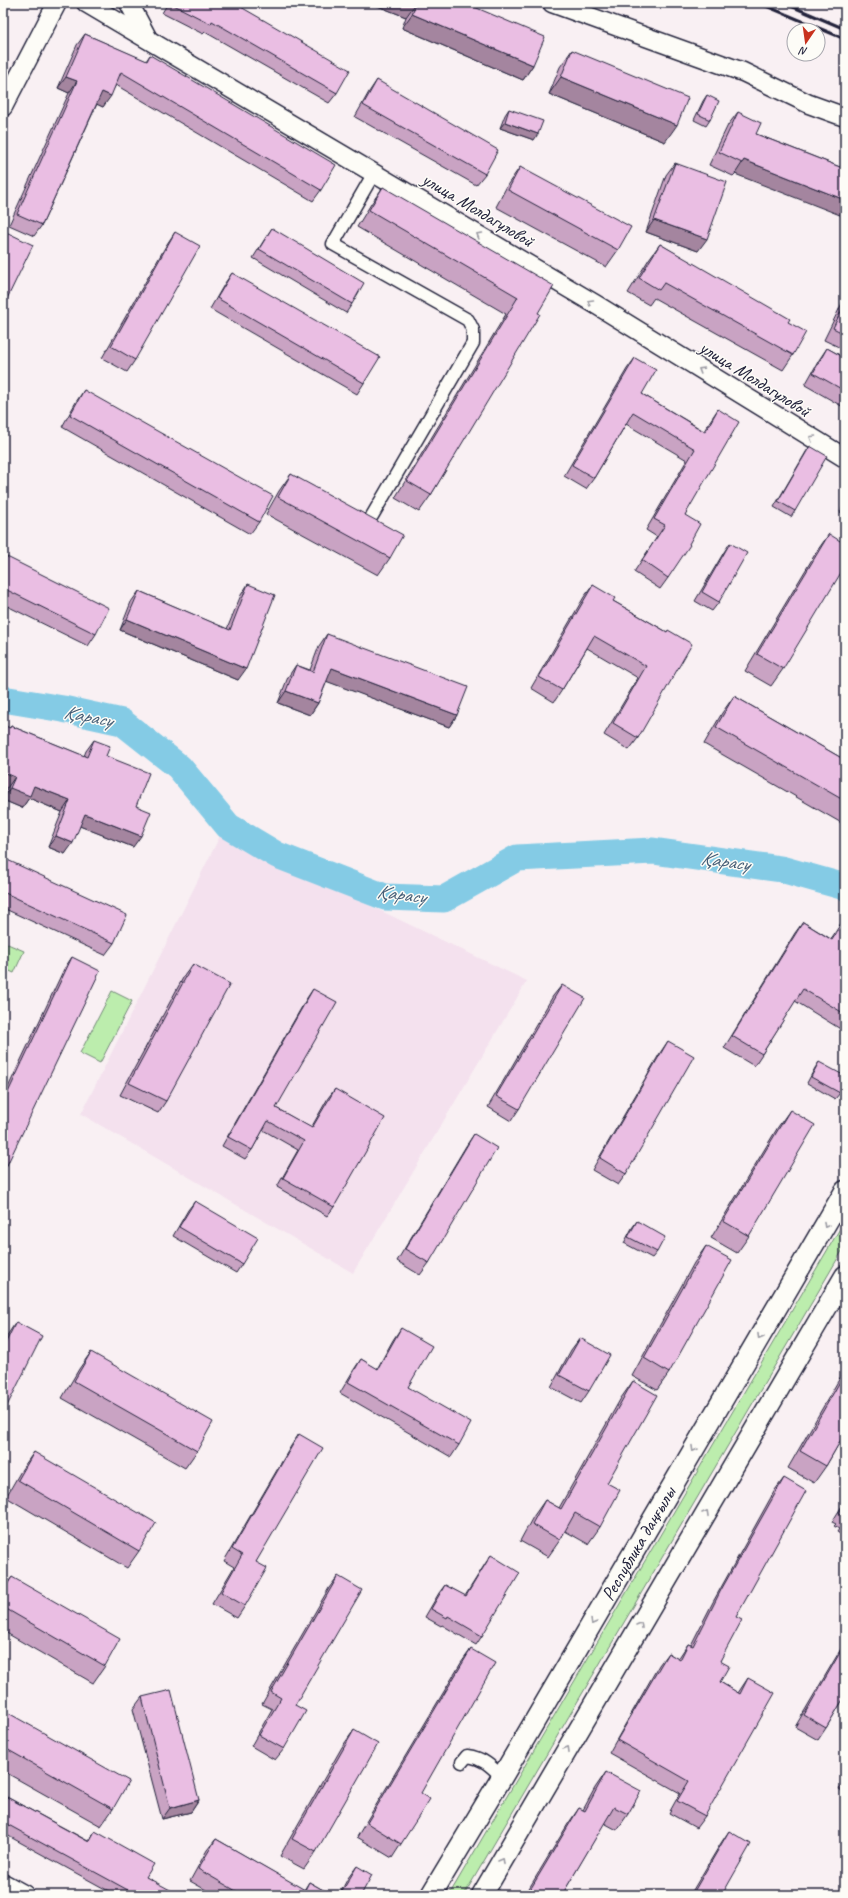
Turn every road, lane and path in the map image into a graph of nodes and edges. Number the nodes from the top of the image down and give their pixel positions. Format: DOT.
graph roads {
  1 [pos="58,3"];
  2 [pos="86,3"];
  3 [pos="129,3"];
  4 [pos="552,3"];
  5 [pos="149,40"];
  6 [pos="809,104"];
  7 [pos="3,107"];
  8 [pos="845,117"];
  9 [pos="845,123"];
  10 [pos="374,173"];
  11 [pos="845,458"];
  12 [pos="372,516"];
  13 [pos="845,1191"];
  14 [pos="845,1276"];
  15 [pos="462,1762"];
  16 [pos="502,1777"];
  17 [pos="3,1883"];
  18 [pos="25,1895"];
  19 [pos="431,1895"];
  20 [pos="482,1895"];
  1 -- 7 [label="street"];
  2 -- 5 [label="street, улица Молдагуловой"];
  3 -- 5 [label="street"];
  4 -- 6 [label="street"];
  5 -- 10 [label="street, улица Молдагуловой"];
  6 -- 8 [label="street"];
  6 -- 9 [label="street"];
  11 -- 10 [label="street, улица Молдагуловой, one-way"];
  10 -- 12 [label="street"];
  13 -- 16 [label="main road, Республика даңғылы, one-way"];
  20 -- 14 [label="main road, one-way"];
  15 -- 16 [label="street"];
  16 -- 19 [label="main road, Республика даңғылы"];
  17 -- 18 [label="street"];
}
